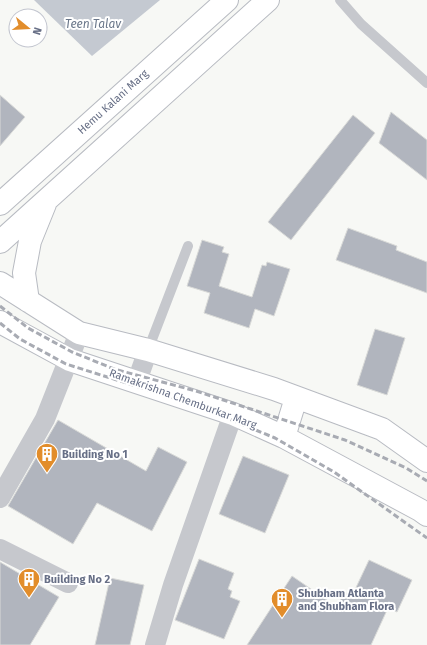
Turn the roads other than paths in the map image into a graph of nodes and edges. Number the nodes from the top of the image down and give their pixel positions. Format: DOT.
graph roads {
  1 [pos="227,0"];
  2 [pos="268,0"];
  3 [pos="340,0"];
  4 [pos="427,83"];
  5 [pos="48,198"];
  6 [pos="0,204"];
  7 [pos="0,242"];
  8 [pos="188,246"];
  9 [pos="0,283"];
  10 [pos="28,301"];
  11 [pos="0,322"];
  12 [pos="79,333"];
  13 [pos="148,350"];
  14 [pos="70,360"];
  15 [pos="137,381"];
  16 [pos="296,398"];
  17 [pos="233,414"];
  18 [pos="284,437"];
  19 [pos="427,461"];
  20 [pos="1,494"];
  21 [pos="425,508"];
  22 [pos="0,549"];
  23 [pos="68,583"];
  24 [pos="155,645"];
  1 -- 6 [label="main road, Hemu Kalani Marg"];
  2 -- 5 [label="main road"];
  3 -- 4 [label="lane"];
  5 -- 7 [label="main road"];
  5 -- 10 [label="main road"];
  8 -- 13 [label="lane"];
  9 -- 10 [label="main road"];
  10 -- 12 [label="main road"];
  11 -- 14 [label="main road, Ramakrishna Chemburkar Marg"];
  12 -- 13 [label="main road"];
  12 -- 14 [label="street"];
  13 -- 15 [label="street"];
  13 -- 16 [label="main road"];
  14 -- 15 [label="main road, Ramakrishna Chemburkar Marg"];
  14 -- 20 [label="street"];
  15 -- 17 [label="main road, Ramakrishna Chemburkar Marg"];
  16 -- 18 [label="main road"];
  16 -- 19 [label="main road"];
  17 -- 18 [label="main road, Ramakrishna Chemburkar Marg"];
  17 -- 24 [label="street"];
  18 -- 21 [label="main road, Ramakrishna Chemburkar Marg"];
  22 -- 23 [label="street"];
}
